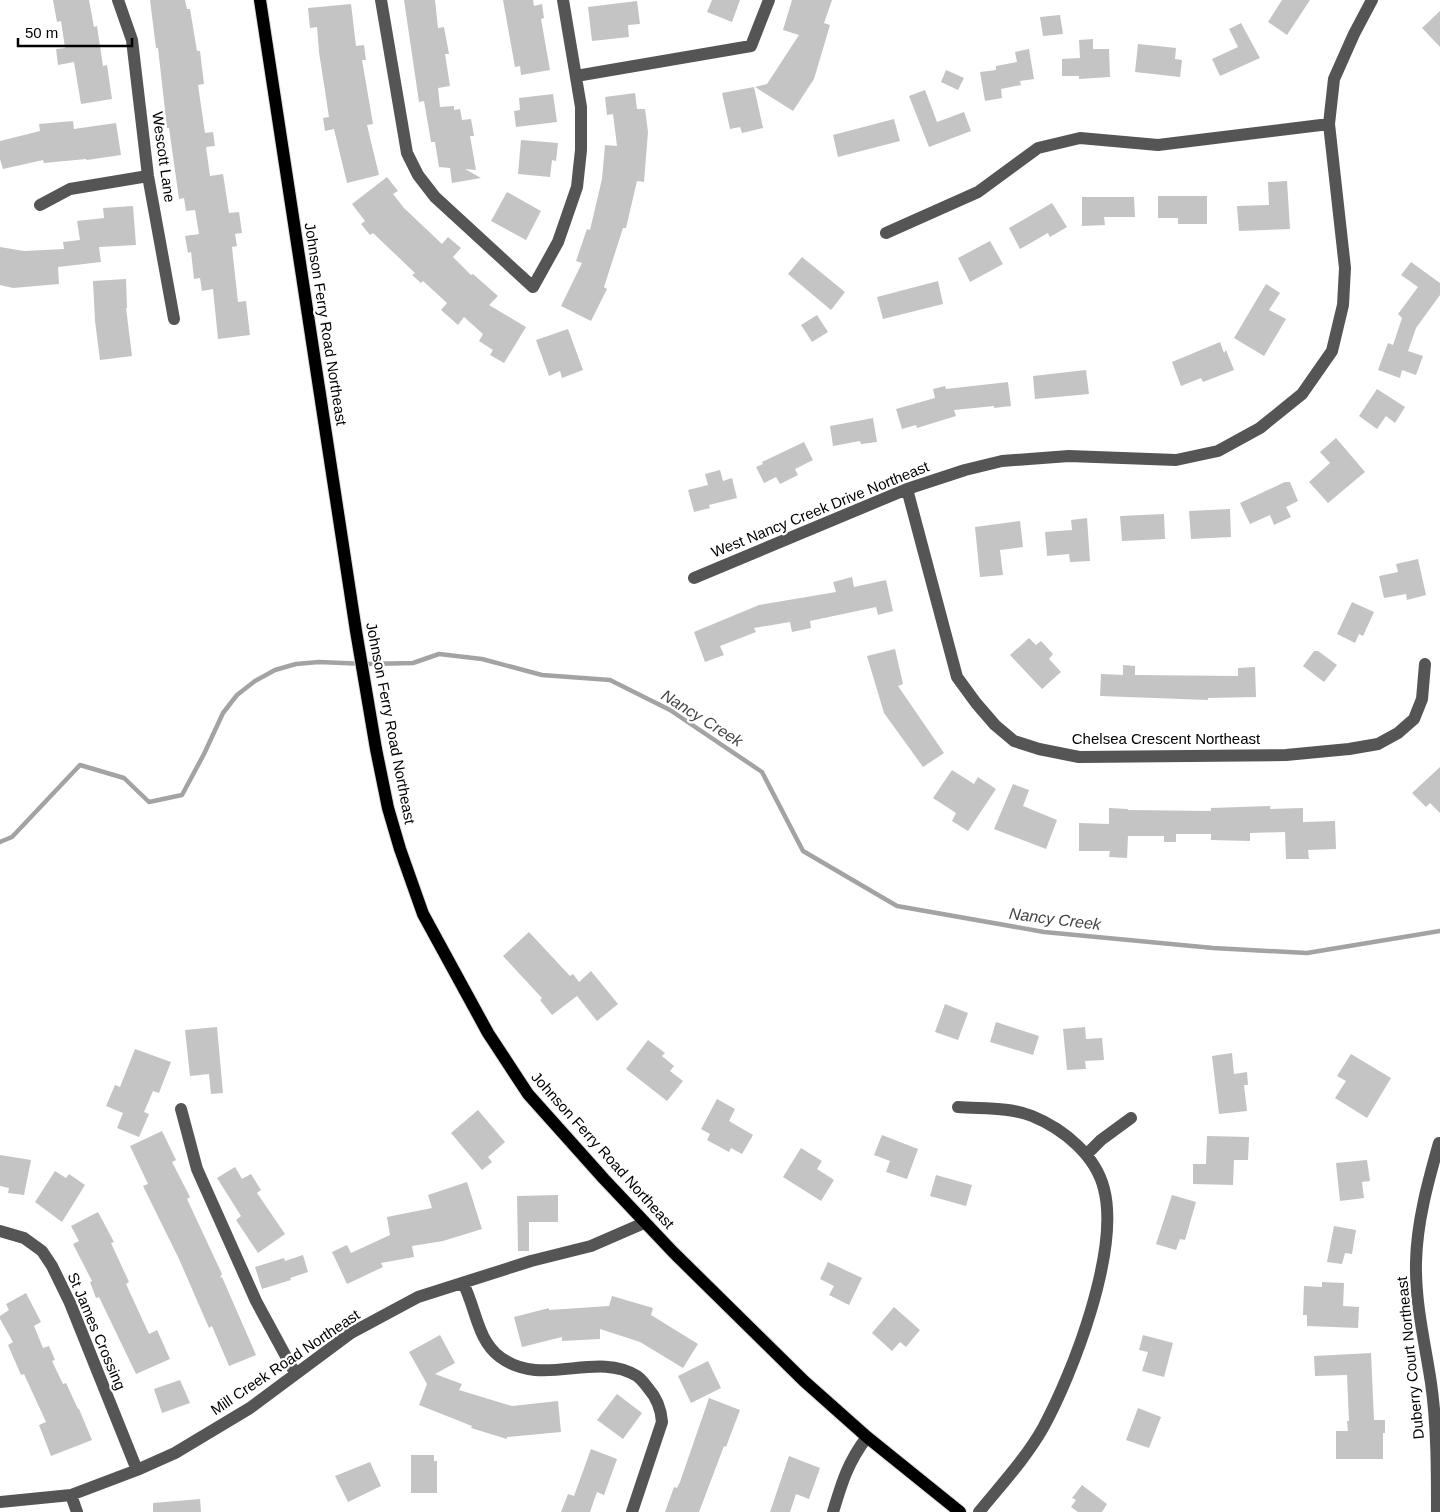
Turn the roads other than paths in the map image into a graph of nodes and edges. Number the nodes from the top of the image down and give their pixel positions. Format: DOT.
graph roads {
  1 [pos="118,0"];
  2 [pos="260,0"];
  3 [pos="381,0"];
  4 [pos="563,0"];
  5 [pos="769,0"];
  6 [pos="1372,0"];
  7 [pos="576,76"];
  8 [pos="1329,124"];
  9 [pos="148,176"];
  10 [pos="40,205"];
  11 [pos="886,233"];
  12 [pos="174,319"];
  13 [pos="907,488"];
  14 [pos="694,578"];
  15 [pos="1425,664"];
  16 [pos="958,1107"];
  17 [pos="181,1109"];
  18 [pos="1131,1118"];
  19 [pos="1439,1143"];
  20 [pos="1087,1154"];
  21 [pos="644,1223"];
  22 [pos="0,1231"];
  23 [pos="463,1283"];
  24 [pos="295,1373"];
  25 [pos="867,1437"];
  26 [pos="136,1470"];
  27 [pos="71,1495"];
  28 [pos="0,1502"];
  29 [pos="77,1512"];
  30 [pos="632,1512"];
  31 [pos="833,1512"];
  32 [pos="960,1512"];
  33 [pos="979,1512"];
  34 [pos="1437,1512"];
  1 -- 9 [label="street, Wescott Lane"];
  2 -- 21 [label="main road, Johnson Ferry Road Northeast"];
  3 -- 7 [label="street"];
  4 -- 7 [label="street"];
  5 -- 7 [label="street"];
  6 -- 8 [label="street, West Nancy Creek Drive Northeast"];
  8 -- 11 [label="street"];
  8 -- 13 [label="street, West Nancy Creek Drive Northeast"];
  9 -- 10 [label="street"];
  9 -- 12 [label="street, Wescott Lane"];
  13 -- 14 [label="street, West Nancy Creek Drive Northeast"];
  13 -- 15 [label="street, Chelsea Crescent Northeast"];
  16 -- 20 [label="street"];
  17 -- 24 [label="street"];
  18 -- 20 [label="street"];
  19 -- 34 [label="street, Duberry Court Northeast"];
  20 -- 33 [label="street"];
  21 -- 23 [label="street, Mill Creek Road Northeast"];
  21 -- 25 [label="main road, Johnson Ferry Road Northeast"];
  22 -- 26 [label="street, St James Crossing"];
  23 -- 24 [label="street, Mill Creek Road Northeast"];
  23 -- 30 [label="street"];
  24 -- 26 [label="street, Mill Creek Road Northeast"];
  25 -- 31 [label="street"];
  25 -- 32 [label="main road, Johnson Ferry Road Northeast"];
  26 -- 27 [label="street, Mill Creek Road Northeast"];
  27 -- 28 [label="street, Mill Creek Road Northeast"];
  27 -- 29 [label="street"];
}
